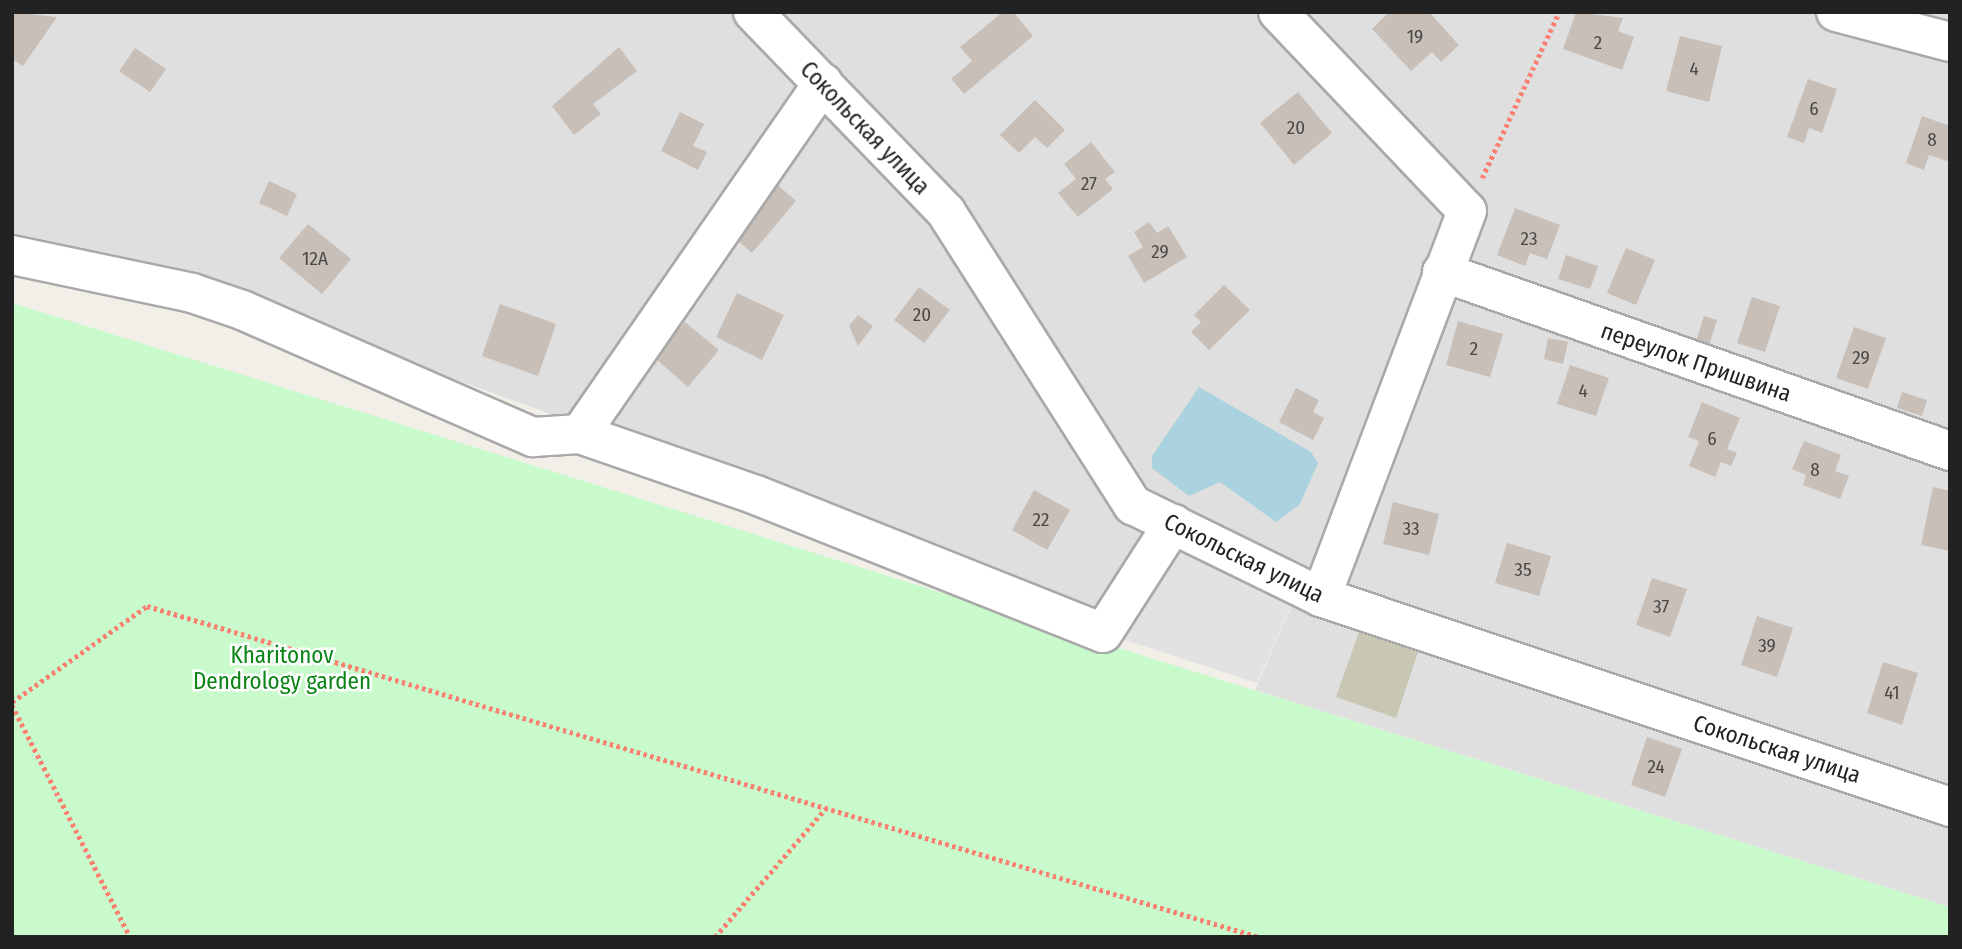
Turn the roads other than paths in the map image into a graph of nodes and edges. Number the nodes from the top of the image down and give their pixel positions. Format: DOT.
graph roads {
  1 [pos="753,12"];
  2 [pos="1278,12"];
  3 [pos="1836,12"];
  4 [pos="1950,42"];
  5 [pos="823,83"];
  6 [pos="12,255"];
  7 [pos="1442,272"];
  8 [pos="580,434"];
  9 [pos="1950,451"];
  10 [pos="1173,524"];
  11 [pos="1321,597"];
  12 [pos="1950,807"];
  1 -- 5 [label="street, Сокольская улица"];
  2 -- 7 [label="street"];
  3 -- 4 [label="street"];
  5 -- 8 [label="street"];
  5 -- 10 [label="street, Сокольская улица"];
  6 -- 8 [label="street"];
  7 -- 9 [label="street, переулок Пришвина"];
  7 -- 11 [label="street"];
  8 -- 10 [label="street"];
  10 -- 11 [label="street, Сокольская улица"];
  11 -- 12 [label="street, Сокольская улица"];
}
